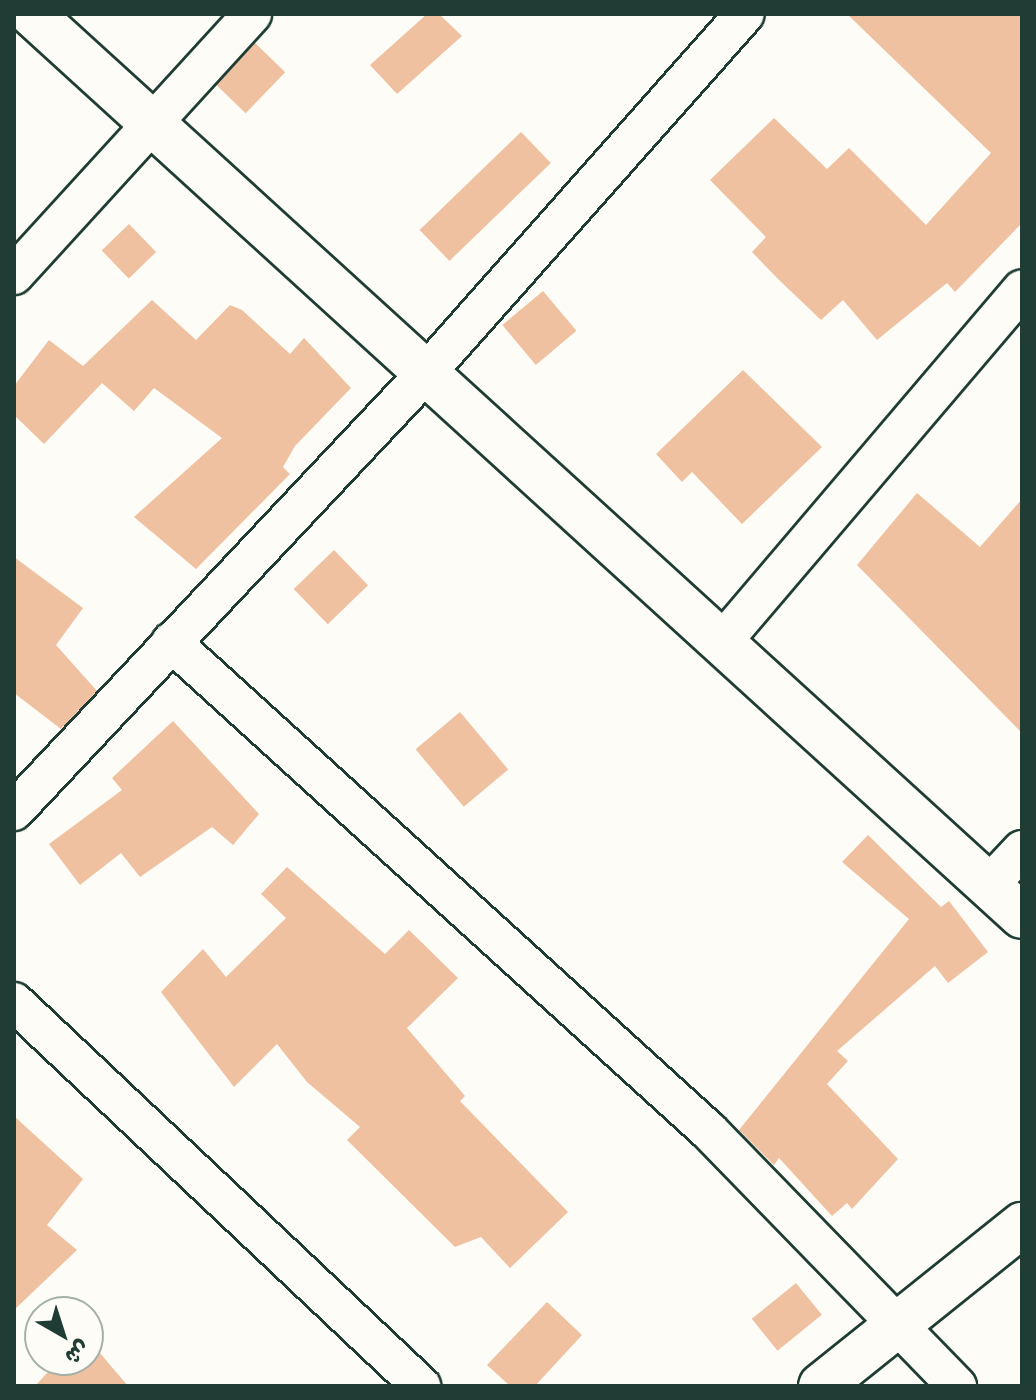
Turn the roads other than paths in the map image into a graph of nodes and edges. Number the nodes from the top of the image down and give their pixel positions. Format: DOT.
graph roads {
  1 [pos="32,14"];
  2 [pos="252,14"];
  3 [pos="745,14"];
  4 [pos="154,125"];
  5 [pos="14,275"];
  6 [pos="1022,289"];
  7 [pos="426,373"];
  8 [pos="171,642"];
  9 [pos="722,642"];
  10 [pos="14,811"];
  11 [pos="1022,850"];
  12 [pos="989,885"];
  13 [pos="1022,916"];
  14 [pos="14,1002"];
  15 [pos="1022,1225"];
  16 [pos="902,1321"];
  17 [pos="421,1386"];
  18 [pos="821,1386"];
  19 [pos="957,1386"];
  1 -- 4 [label="street"];
  2 -- 4 [label="street"];
  3 -- 7 [label="street"];
  4 -- 5 [label="street"];
  4 -- 7 [label="street"];
  6 -- 9 [label="street"];
  7 -- 8 [label="street"];
  7 -- 9 [label="street"];
  8 -- 10 [label="street"];
  8 -- 16 [label="street"];
  9 -- 12 [label="street"];
  11 -- 12 [label="street"];
  12 -- 13 [label="street"];
  14 -- 17 [label="street"];
  15 -- 16 [label="street"];
  16 -- 18 [label="street"];
  16 -- 19 [label="street"];
}
